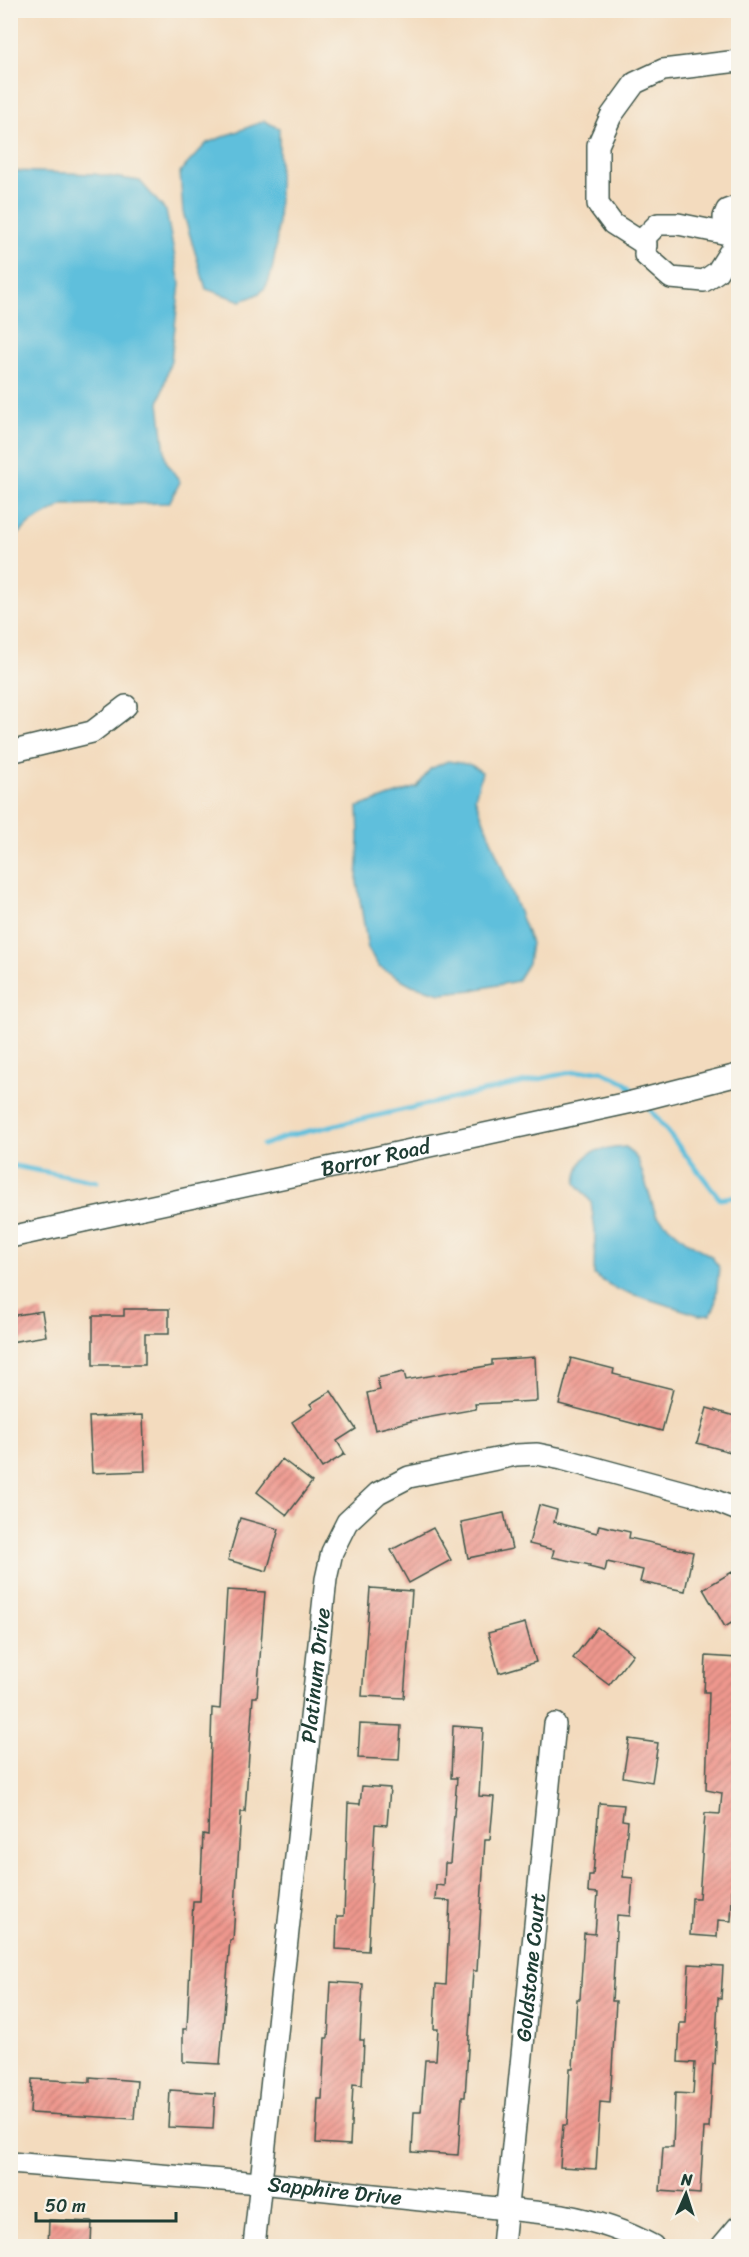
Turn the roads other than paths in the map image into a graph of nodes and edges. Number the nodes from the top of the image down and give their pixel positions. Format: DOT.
graph roads {
  1 [pos="738,61"];
  2 [pos="738,206"];
  3 [pos="734,236"];
  4 [pos="646,245"];
  5 [pos="126,706"];
  6 [pos="10,752"];
  7 [pos="738,1075"];
  8 [pos="10,1237"];
  9 [pos="738,1510"];
  10 [pos="555,1724"];
  11 [pos="10,2163"];
  12 [pos="260,2183"];
  13 [pos="506,2208"];
  14 [pos="738,2227"];
  15 [pos="254,2247"];
  16 [pos="502,2247"];
  17 [pos="653,2247"];
  18 [pos="722,2247"];
  1 -- 4 [label="street"];
  2 -- 3 [label="street"];
  3 -- 4 [label="street"];
  3 -- 4 [label="street"];
  5 -- 6 [label="street"];
  7 -- 8 [label="street, Borror Road"];
  9 -- 12 [label="street, Platinum Drive"];
  10 -- 13 [label="street, Goldstone Court"];
  11 -- 12 [label="street, Sapphire Drive"];
  12 -- 13 [label="street, Sapphire Drive"];
  12 -- 15 [label="street, Platinum Drive"];
  13 -- 16 [label="street, Goldstone Court"];
  13 -- 17 [label="street, Sapphire Drive"];
  14 -- 18 [label="street"];
}
